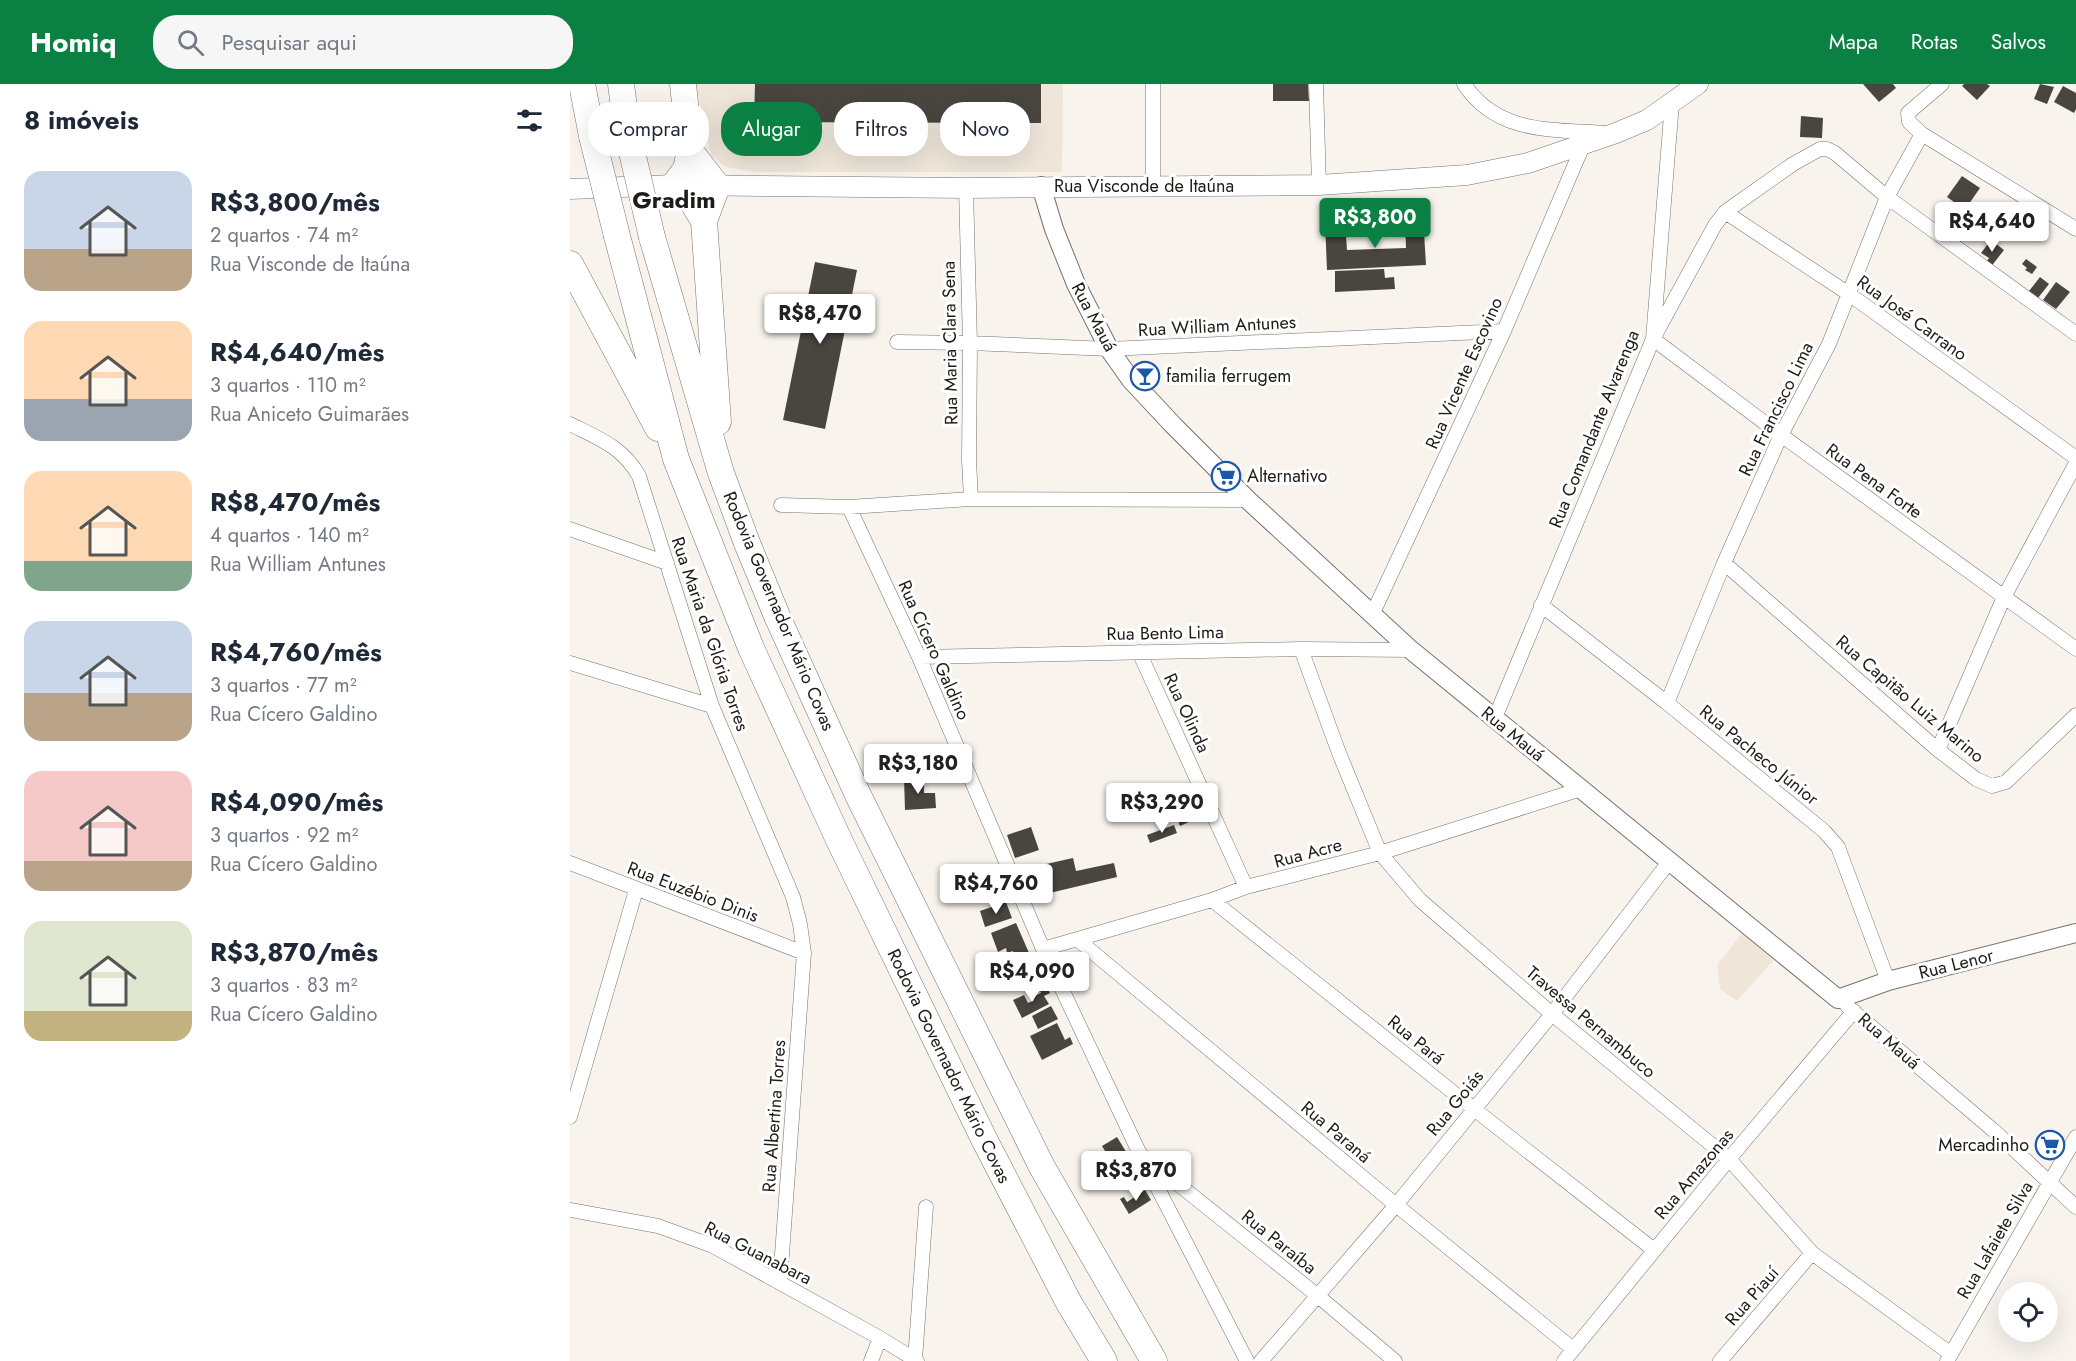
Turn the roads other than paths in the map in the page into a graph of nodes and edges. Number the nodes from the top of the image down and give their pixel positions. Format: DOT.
graph roads {
  1 [pos="582,84"];
  2 [pos="621,84"];
  3 [pos="683,84"];
  4 [pos="1153,84"];
  5 [pos="1316,84"];
  6 [pos="1464,84"];
  7 [pos="1698,84"];
  8 [pos="1942,84"];
  9 [pos="685,102"];
  10 [pos="1672,103"];
  11 [pos="1616,133"];
  12 [pos="1922,134"];
  13 [pos="1584,143"];
  14 [pos="689,156"];
  15 [pos="694,156"];
  16 [pos="674,185"];
  17 [pos="1319,185"];
  18 [pos="717,186"];
  19 [pos="1041,186"];
  20 [pos="1153,187"];
  21 [pos="966,188"];
  22 [pos="570,189"];
  23 [pos="1887,197"];
  24 [pos="1725,212"];
  25 [pos="704,221"];
  26 [pos="2076,229"];
  27 [pos="570,264"];
  28 [pos="1849,294"];
  29 [pos="1504,331"];
  30 [pos="2076,334"];
  31 [pos="1653,339"];
  32 [pos="897,342"];
  33 [pos="970,343"];
  34 [pos="1109,349"];
  35 [pos="570,424"];
  36 [pos="1780,435"];
  37 [pos="2076,458"];
  38 [pos="676,459"];
  39 [pos="2076,463"];
  40 [pos="721,473"];
  41 [pos="971,499"];
  42 [pos="1248,500"];
  43 [pos="781,505"];
  44 [pos="849,507"];
  45 [pos="570,529"];
  46 [pos="667,563"];
  47 [pos="1724,563"];
  48 [pos="2004,597"];
  49 [pos="1541,605"];
  50 [pos="1372,615"];
  51 [pos="1301,649"];
  52 [pos="2076,649"];
  53 [pos="1411,650"];
  54 [pos="1139,652"];
  55 [pos="919,657"];
  56 [pos="570,663"];
  57 [pos="1667,703"];
  58 [pos="712,706"];
  59 [pos="2076,715"];
  60 [pos="1494,720"];
  61 [pos="1938,750"];
  62 [pos="1581,789"];
  63 [pos="1380,853"];
  64 [pos="1669,862"];
  65 [pos="570,863"];
  66 [pos="1246,887"];
  67 [pos="636,890"];
  68 [pos="1212,900"];
  69 [pos="2076,933"];
  70 [pos="1078,940"];
  71 [pos="1043,949"];
  72 [pos="804,953"];
  73 [pos="1888,981"];
  74 [pos="1838,999"];
  75 [pos="1854,1011"];
  76 [pos="1552,1014"];
  77 [pos="1474,1109"];
  78 [pos="570,1117"];
  79 [pos="2076,1137"];
  80 [pos="1139,1152"];
  81 [pos="1729,1159"];
  82 [pos="2049,1181"];
  83 [pos="1396,1204"];
  84 [pos="926,1207"];
  85 [pos="2076,1207"];
  86 [pos="570,1210"];
  87 [pos="1654,1250"];
  88 [pos="1812,1253"];
  89 [pos="780,1282"];
  90 [pos="1318,1296"];
  91 [pos="880,1338"];
  92 [pos="1574,1349"];
  93 [pos="1949,1358"];
  94 [pos="916,1360"];
  95 [pos="871,1361"];
  96 [pos="1104,1361"];
  97 [pos="1154,1361"];
  98 [pos="1247,1361"];
  99 [pos="1261,1361"];
  100 [pos="1395,1361"];
  101 [pos="1564,1361"];
  102 [pos="1720,1361"];
  1 -- 38 [label="highway, Rodovia Governador Mário Covas, bridge"];
  2 -- 40 [label="highway, Rodovia Governador Mário Covas, bridge"];
  3 -- 9 [label="highway"];
  4 -- 20 [label="street"];
  5 -- 17 [label="street"];
  6 -- 11 [label="street"];
  7 -- 10 [label="main road, Rua Visconde de Itaúna"];
  8 -- 12 [label="street"];
  10 -- 11 [label="main road, Rua Visconde de Itaúna"];
  10 -- 31 [label="street, Rua Comandante Alvarenga"];
  11 -- 13 [label="main road, Rua Visconde de Itaúna"];
  12 -- 23 [label="street, Rua Francisco Lima"];
  12 -- 26 [label="street"];
  13 -- 17 [label="main road, Rua Visconde de Itaúna"];
  13 -- 29 [label="street, Rua Vicente Escovino"];
  14 -- 16 [label="highway"];
  15 -- 18 [label="highway"];
  16 -- 18 [label="main road, Rua Visconde de Itaúna"];
  16 -- 22 [label="main road, Rua Visconde de Itaúna"];
  16 -- 25 [label="highway"];
  17 -- 20 [label="main road, Rua Visconde de Itaúna"];
  18 -- 21 [label="main road, Rua Visconde de Itaúna"];
  18 -- 25 [label="highway"];
  19 -- 20 [label="main road, Rua Visconde de Itaúna"];
  19 -- 21 [label="main road, Rua Visconde de Itaúna"];
  19 -- 34 [label="street, Rua Mauá"];
  21 -- 33 [label="street, Rua Maria Clara Sena"];
  23 -- 24 [label="street"];
  23 -- 28 [label="street, Rua Francisco Lima"];
  23 -- 30 [label="street"];
  24 -- 28 [label="street, Rua José Carrano"];
  24 -- 31 [label="street"];
  25 -- 40 [label="highway"];
  27 -- 38 [label="highway"];
  28 -- 36 [label="street, Rua Francisco Lima"];
  28 -- 37 [label="street, Rua José Carrano"];
  29 -- 34 [label="street, Rua William Antunes"];
  29 -- 50 [label="street, Rua Vicente Escovino"];
  31 -- 36 [label="street, Rua Pena Forte"];
  31 -- 49 [label="street, Rua Comandante Alvarenga"];
  32 -- 33 [label="street, Rua William Antunes"];
  33 -- 34 [label="street, Rua William Antunes"];
  33 -- 41 [label="street, Rua Maria Clara Sena"];
  34 -- 42 [label="street, Rua Mauá"];
  35 -- 46 [label="street, Rua Maria da Glória Torres"];
  36 -- 47 [label="street, Rua Francisco Lima"];
  36 -- 48 [label="street, Rua Pena Forte"];
  38 -- 96 [label="highway, Rodovia Governador Mário Covas"];
  39 -- 48 [label="street"];
  40 -- 97 [label="highway, Rodovia Governador Mário Covas"];
  41 -- 42 [label="street"];
  41 -- 44 [label="street"];
  42 -- 50 [label="street, Rua Mauá"];
  43 -- 44 [label="street"];
  44 -- 55 [label="street, Rua Cícero Galdino"];
  45 -- 46 [label="street"];
  46 -- 58 [label="street, Rua Maria da Glória Torres"];
  47 -- 57 [label="street, Rua Francisco Lima"];
  47 -- 61 [label="street, Rua Capitão Luiz Marino"];
  48 -- 52 [label="street, Rua Pena Forte"];
  48 -- 61 [label="street"];
  49 -- 57 [label="street, Rua Pacheco Júnior"];
  49 -- 60 [label="street, Rua Comandante Alvarenga"];
  50 -- 53 [label="street, Rua Mauá"];
  51 -- 53 [label="street, Rua Bento Lima"];
  51 -- 54 [label="street, Rua Bento Lima"];
  51 -- 63 [label="street, Travessa Pernambuco"];
  53 -- 60 [label="street, Rua Mauá"];
  54 -- 55 [label="street, Rua Bento Lima"];
  54 -- 66 [label="street, Rua Olinda"];
  55 -- 71 [label="street, Rua Cícero Galdino"];
  56 -- 58 [label="street"];
  57 -- 73 [label="street, Rua Pacheco Júnior"];
  58 -- 72 [label="street, Rua Maria da Glória Torres"];
  59 -- 61 [label="street, Rua Capitão Luiz Marino"];
  60 -- 62 [label="street, Rua Mauá"];
  62 -- 63 [label="street, Rua Acre"];
  62 -- 64 [label="street, Rua Mauá"];
  63 -- 66 [label="street, Rua Acre"];
  63 -- 76 [label="street, Travessa Pernambuco"];
  64 -- 74 [label="street, Rua Mauá"];
  64 -- 76 [label="street, Rua Goiás"];
  65 -- 67 [label="street, Rua Euzébio Dinis"];
  66 -- 68 [label="street, Rua Acre"];
  67 -- 72 [label="street, Rua Euzébio Dinis"];
  67 -- 78 [label="street"];
  68 -- 70 [label="street, Rua Acre"];
  68 -- 77 [label="street, Rua Pará"];
  69 -- 73 [label="street, Rua Lenor"];
  70 -- 71 [label="street, Rua Acre"];
  70 -- 83 [label="street, Rua Paraná"];
  71 -- 80 [label="street, Rua Cícero Galdino"];
  72 -- 89 [label="street, Rua Albertina Torres"];
  73 -- 74 [label="street, Rua Lenor"];
  74 -- 75 [label="street, Rua Mauá"];
  75 -- 81 [label="street, Rua Amazonas"];
  75 -- 82 [label="street, Rua Mauá"];
  76 -- 77 [label="street, Rua Goiás"];
  76 -- 81 [label="street, Travessa Pernambuco"];
  77 -- 83 [label="street, Rua Goiás"];
  77 -- 87 [label="street, Rua Pará"];
  79 -- 82 [label="street, Rua Lafaiete Silva"];
  80 -- 90 [label="street, Rua Paraíba"];
  80 -- 98 [label="street, Rua Cícero Galdino"];
  81 -- 87 [label="street, Rua Amazonas"];
  81 -- 88 [label="street, Travessa Pernambuco"];
  82 -- 85 [label="street, Rua Mauá"];
  82 -- 93 [label="street, Rua Lafaiete Silva"];
  83 -- 90 [label="street, Rua Goiás"];
  83 -- 92 [label="street, Rua Paraná"];
  84 -- 94 [label="street"];
  86 -- 89 [label="street, Rua Guanabara"];
  87 -- 92 [label="street, Rua Amazonas"];
  88 -- 93 [label="street, Travessa Pernambuco"];
  88 -- 102 [label="street, Rua Piauí"];
  89 -- 91 [label="street, Rua Guanabara"];
  90 -- 99 [label="street, Rua Goiás"];
  90 -- 100 [label="street, Rua Paraíba"];
  91 -- 94 [label="street, Rua Guanabara"];
  91 -- 95 [label="street"];
  92 -- 101 [label="street, Rua Amazonas"];
}
